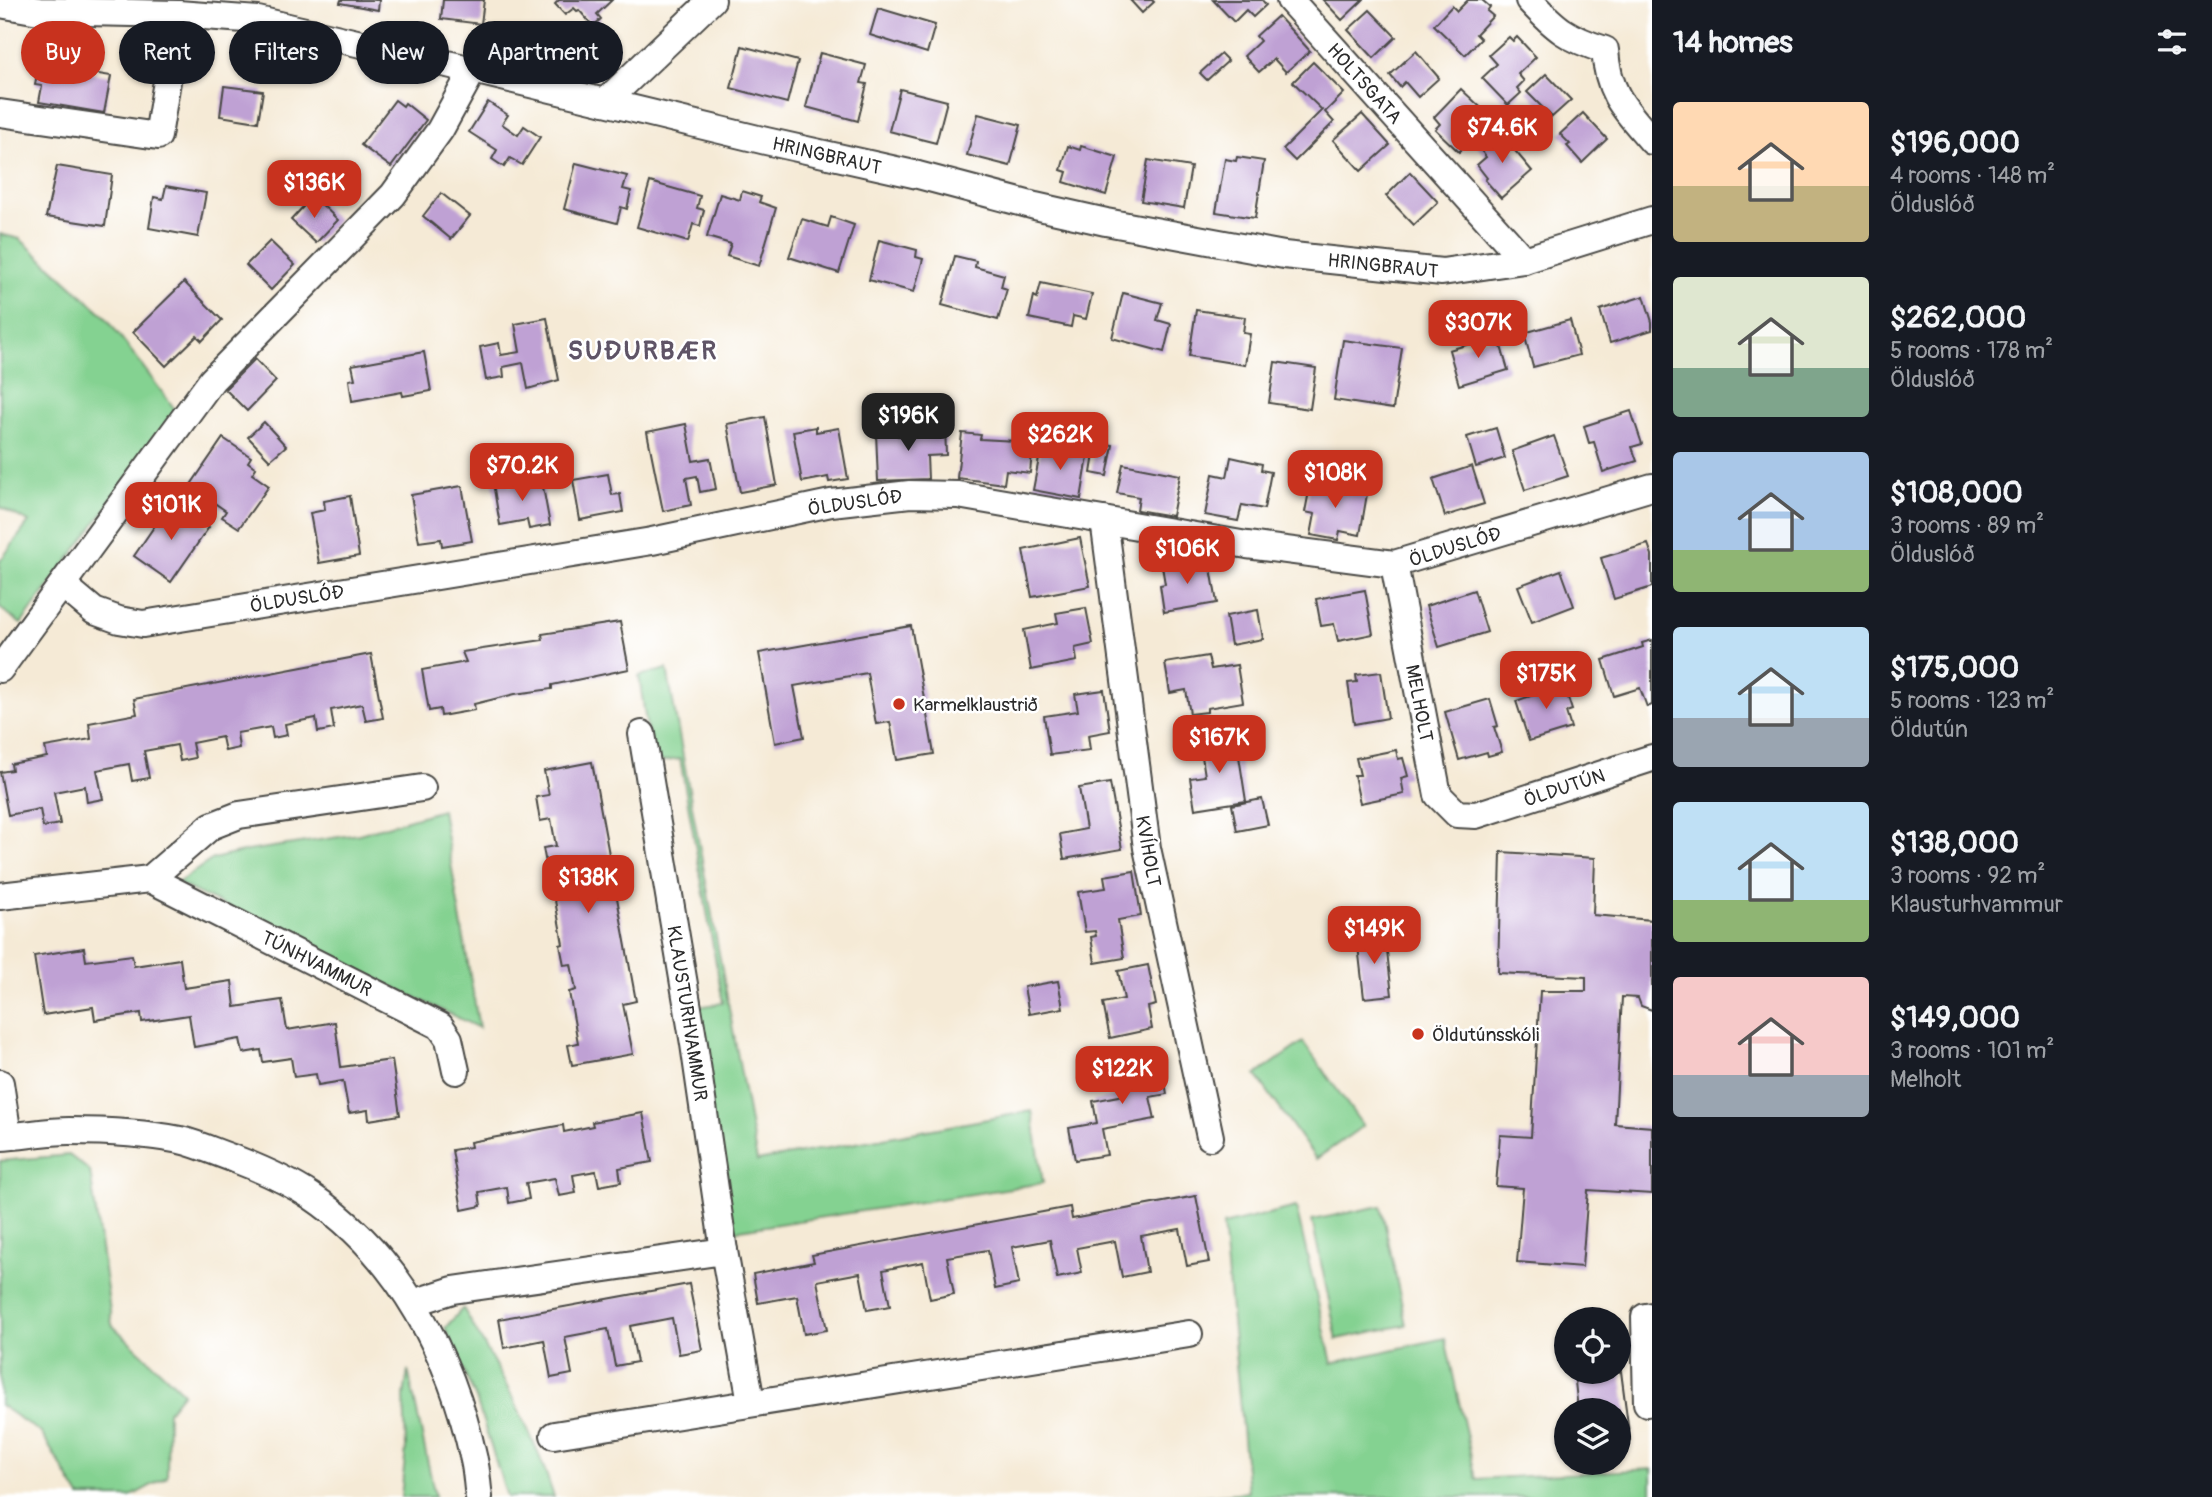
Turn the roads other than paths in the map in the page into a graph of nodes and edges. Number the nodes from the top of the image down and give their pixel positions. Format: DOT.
graph roads {
  1 [pos="712,0"];
  2 [pos="1290,0"];
  3 [pos="1529,0"];
  4 [pos="0,4"];
  5 [pos="178,14"];
  6 [pos="463,68"];
  7 [pos="465,84"];
  8 [pos="531,84"];
  9 [pos="606,102"];
  10 [pos="0,113"];
  11 [pos="1652,141"];
  12 [pos="1652,220"];
  13 [pos="1524,260"];
  14 [pos="1652,486"];
  15 [pos="1104,520"];
  16 [pos="1394,564"];
  17 [pos="63,585"];
  18 [pos="0,669"];
  19 [pos="642,734"];
  20 [pos="1652,758"];
  21 [pos="422,788"];
  22 [pos="1476,815"];
  23 [pos="150,879"];
  24 [pos="0,895"];
  25 [pos="456,1071"];
  26 [pos="0,1083"];
  27 [pos="4,1136"];
  28 [pos="1210,1136"];
  29 [pos="724,1251"];
  30 [pos="413,1303"];
  31 [pos="1652,1315"];
  32 [pos="1189,1334"];
  33 [pos="751,1402"];
  34 [pos="1647,1404"];
  35 [pos="554,1435"];
  36 [pos="479,1497"];
  1 -- 9 [label="street"];
  2 -- 13 [label="street, HOLTSGATA"];
  3 -- 11 [label="street"];
  4 -- 5 [label="street, HRINGBRAUT"];
  5 -- 6 [label="street, HRINGBRAUT"];
  5 -- 10 [label="street"];
  7 -- 17 [label="street"];
  8 -- 9 [label="street, HRINGBRAUT"];
  9 -- 13 [label="street, HRINGBRAUT"];
  12 -- 13 [label="street, HRINGBRAUT"];
  14 -- 16 [label="street, ÖLDUSLÓÐ"];
  15 -- 16 [label="street, ÖLDUSLÓÐ"];
  15 -- 17 [label="street, ÖLDUSLÓÐ"];
  15 -- 28 [label="street, KVÍHOLT"];
  16 -- 22 [label="street, MELHOLT"];
  17 -- 18 [label="street"];
  19 -- 29 [label="street, KLAUSTURHVAMMUR"];
  20 -- 22 [label="street, ÖLDUTÚN"];
  21 -- 23 [label="street"];
  23 -- 24 [label="street"];
  23 -- 25 [label="street, TÚNHVAMMUR"];
  26 -- 27 [label="street"];
  27 -- 30 [label="street"];
  29 -- 30 [label="street"];
  29 -- 33 [label="street, KLAUSTURHVAMMUR"];
  30 -- 36 [label="street"];
  31 -- 34 [label="street"];
  32 -- 33 [label="street"];
  33 -- 35 [label="street"];
}
